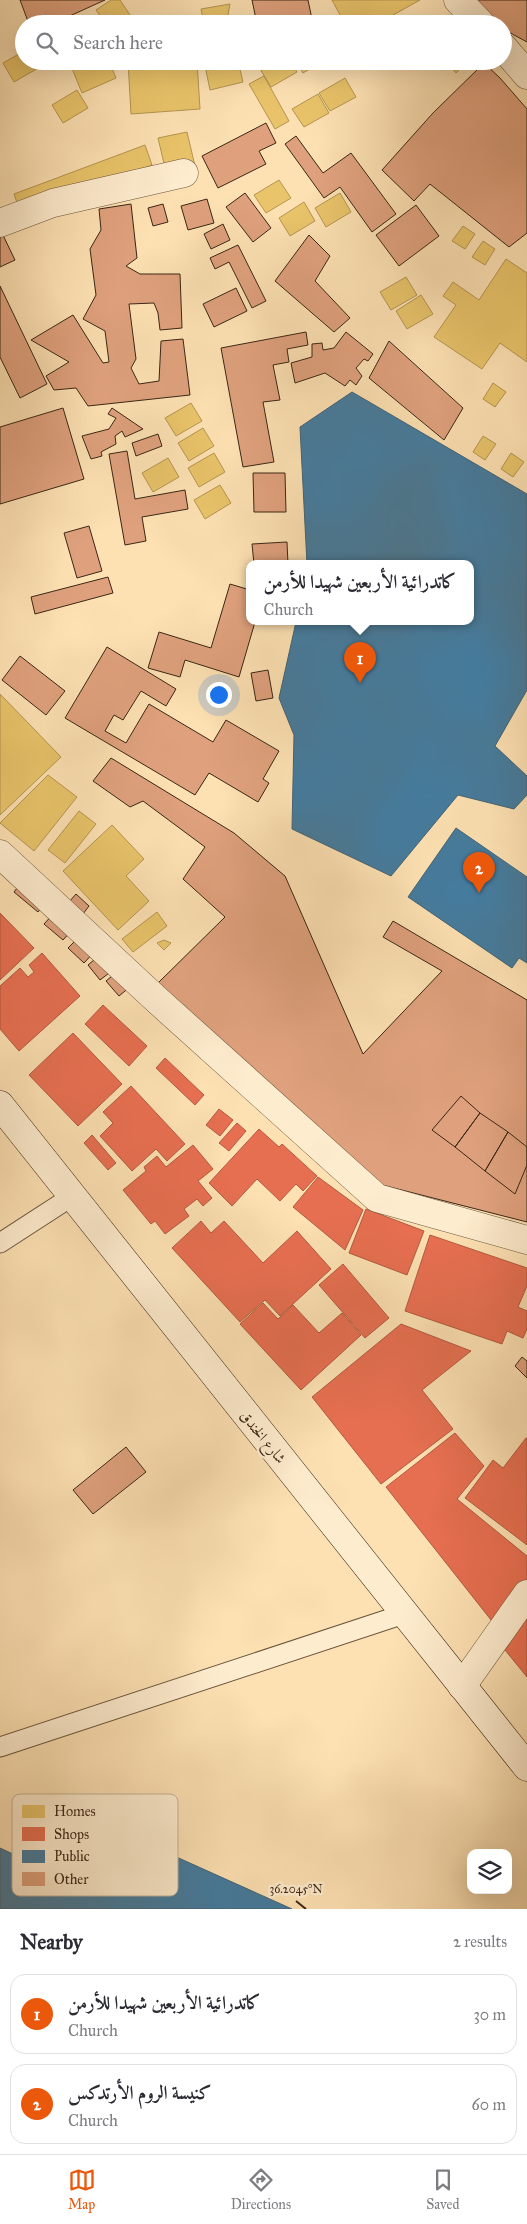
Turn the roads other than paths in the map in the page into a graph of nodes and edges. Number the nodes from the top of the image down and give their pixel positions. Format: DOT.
graph roads {
  1 [pos="458,0"];
  2 [pos="472,15"];
  3 [pos="512,48"];
  4 [pos="527,57"];
  5 [pos="512,58"];
  6 [pos="527,76"];
  7 [pos="184,173"];
  8 [pos="0,223"];
  9 [pos="0,854"];
  10 [pos="0,1105"];
  11 [pos="72,1197"];
  12 [pos="527,1240"];
  13 [pos="0,1243"];
  14 [pos="527,1594"];
  15 [pos="404,1614"];
  16 [pos="462,1686"];
  17 [pos="0,1747"];
  18 [pos="527,1767"];
  1 -- 2 [label="street"];
  3 -- 4 [label="street"];
  5 -- 6 [label="street"];
  7 -- 8 [label="street"];
  9 -- 12 [label="street"];
  10 -- 11 [label="street, شارع الخندق"];
  11 -- 13 [label="lane"];
  11 -- 15 [label="street, شارع الخندق"];
  14 -- 16 [label="street"];
  15 -- 16 [label="street, شارع الخندق"];
  15 -- 17 [label="lane"];
  16 -- 18 [label="street, شارع الخندق"];
}
